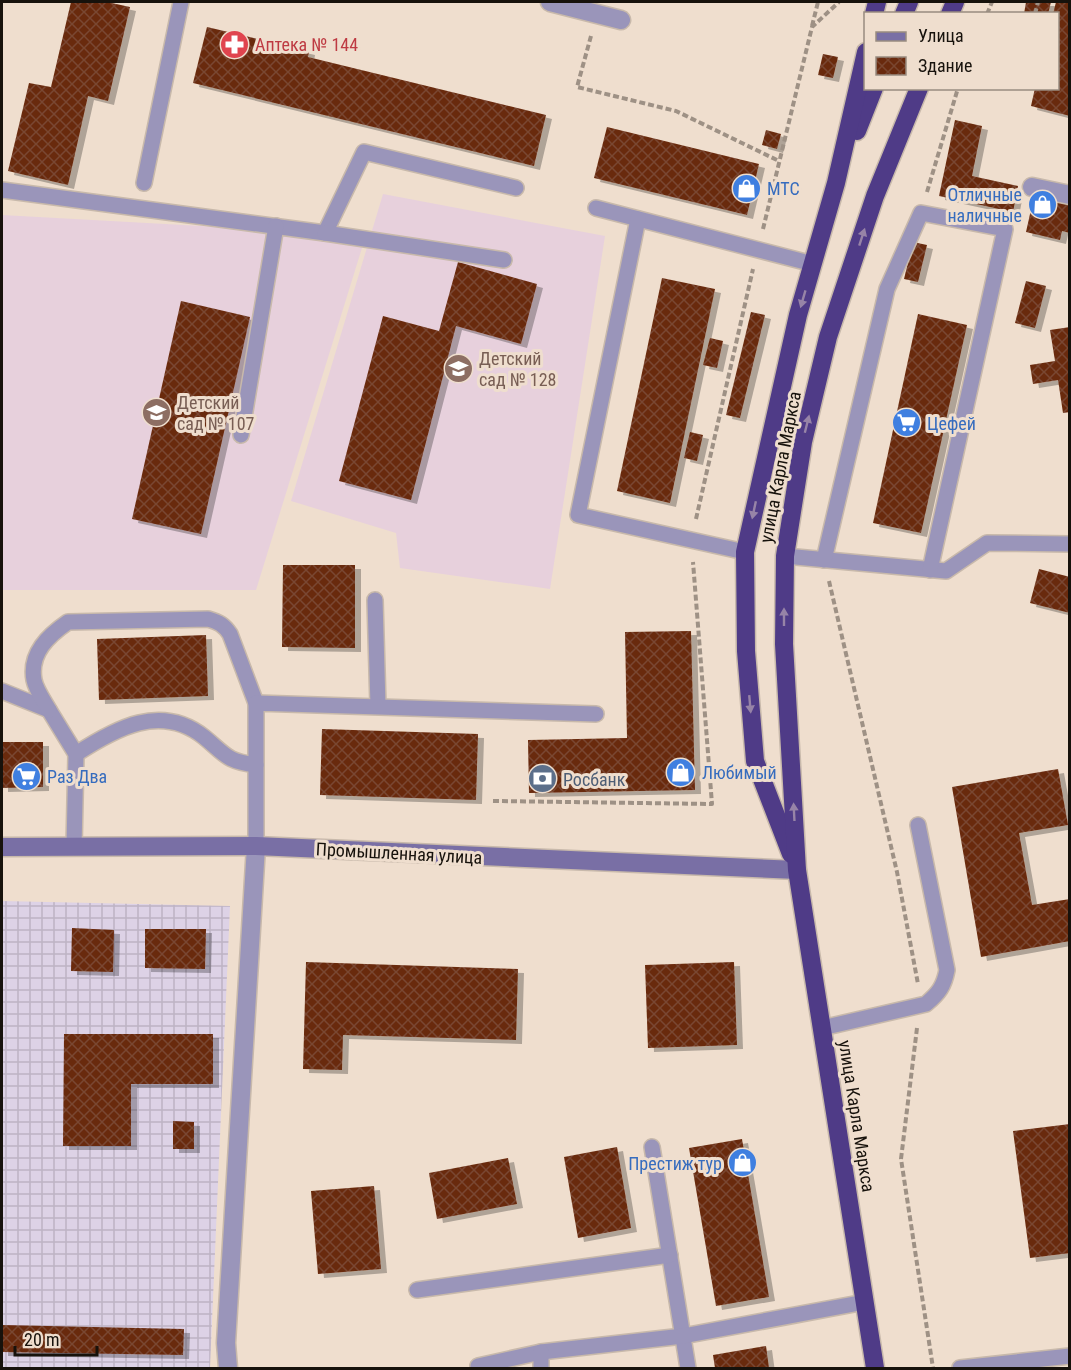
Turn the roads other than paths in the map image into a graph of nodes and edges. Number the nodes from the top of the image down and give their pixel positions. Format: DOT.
graph roads {
  1 [pos="181,2"];
  2 [pos="550,2"];
  3 [pos="621,20"];
  4 [pos="864,61"];
  5 [pos="873,90"];
  6 [pos="919,90"];
  7 [pos="144,183"];
  8 [pos="836,183"];
  9 [pos="1032,187"];
  10 [pos="516,188"];
  11 [pos="2,190"];
  12 [pos="1070,195"];
  13 [pos="596,208"];
  14 [pos="638,219"];
  15 [pos="276,226"];
  16 [pos="325,233"];
  17 [pos="504,260"];
  18 [pos="813,264"];
  19 [pos="240,435"];
  20 [pos="1070,544"];
  21 [pos="745,552"];
  22 [pos="785,556"];
  23 [pos="824,560"];
  24 [pos="930,570"];
  25 [pos="375,600"];
  26 [pos="2,691"];
  27 [pos="256,703"];
  28 [pos="378,706"];
  29 [pos="49,710"];
  30 [pos="596,714"];
  31 [pos="76,754"];
  32 [pos="256,765"];
  33 [pos="918,825"];
  34 [pos="256,846"];
  35 [pos="2,847"];
  36 [pos="74,847"];
  37 [pos="797,870"];
  38 [pos="822,1028"];
  39 [pos="652,1147"];
  40 [pos="670,1255"];
  41 [pos="417,1290"];
  42 [pos="865,1302"];
  43 [pos="683,1336"];
  44 [pos="541,1352"];
  45 [pos="1070,1356"];
  46 [pos="478,1366"];
  47 [pos="228,1368"];
  48 [pos="541,1368"];
  49 [pos="688,1368"];
  50 [pos="875,1368"];
  51 [pos="960,1368"];
  1 -- 7 [label="lane"];
  2 -- 3 [label="street"];
  4 -- 8 [label="highway"];
  5 -- 8 [label="highway"];
  22 -- 6 [label="highway, улица Карла Маркса, one-way"];
  8 -- 18 [label="highway, улица Карла Маркса"];
  9 -- 12 [label="street"];
  10 -- 16 [label="lane"];
  11 -- 15 [label="lane"];
  13 -- 14 [label="lane"];
  14 -- 18 [label="lane"];
  14 -- 21 [label="lane"];
  15 -- 16 [label="lane"];
  15 -- 19 [label="lane"];
  16 -- 17 [label="lane"];
  18 -- 21 [label="highway, улица Карла Маркса, one-way"];
  20 -- 24 [label="lane"];
  21 -- 37 [label="highway, улица Карла Маркса, one-way"];
  22 -- 23 [label="lane"];
  37 -- 22 [label="highway, улица Карла Маркса, one-way"];
  23 -- 24 [label="lane"];
  23 -- 24 [label="lane"];
  25 -- 28 [label="lane"];
  26 -- 29 [label="lane"];
  27 -- 28 [label="lane"];
  27 -- 29 [label="lane"];
  27 -- 32 [label="lane"];
  28 -- 30 [label="lane"];
  29 -- 31 [label="lane"];
  31 -- 32 [label="lane"];
  31 -- 36 [label="lane"];
  32 -- 34 [label="lane"];
  33 -- 38 [label="lane"];
  34 -- 36 [label="street, Промышленная улица"];
  34 -- 37 [label="street, Промышленная улица"];
  34 -- 47 [label="street"];
  35 -- 36 [label="street, Промышленная улица"];
  37 -- 38 [label="highway, улица Карла Маркса"];
  38 -- 42 [label="highway, улица Карла Маркса"];
  39 -- 40 [label="lane"];
  40 -- 41 [label="lane"];
  40 -- 43 [label="lane"];
  42 -- 43 [label="lane"];
  42 -- 50 [label="highway, улица Карла Маркса"];
  43 -- 44 [label="lane"];
  43 -- 49 [label="lane"];
  44 -- 46 [label="lane"];
  44 -- 48 [label="lane"];
  45 -- 51 [label="lane"];
}
